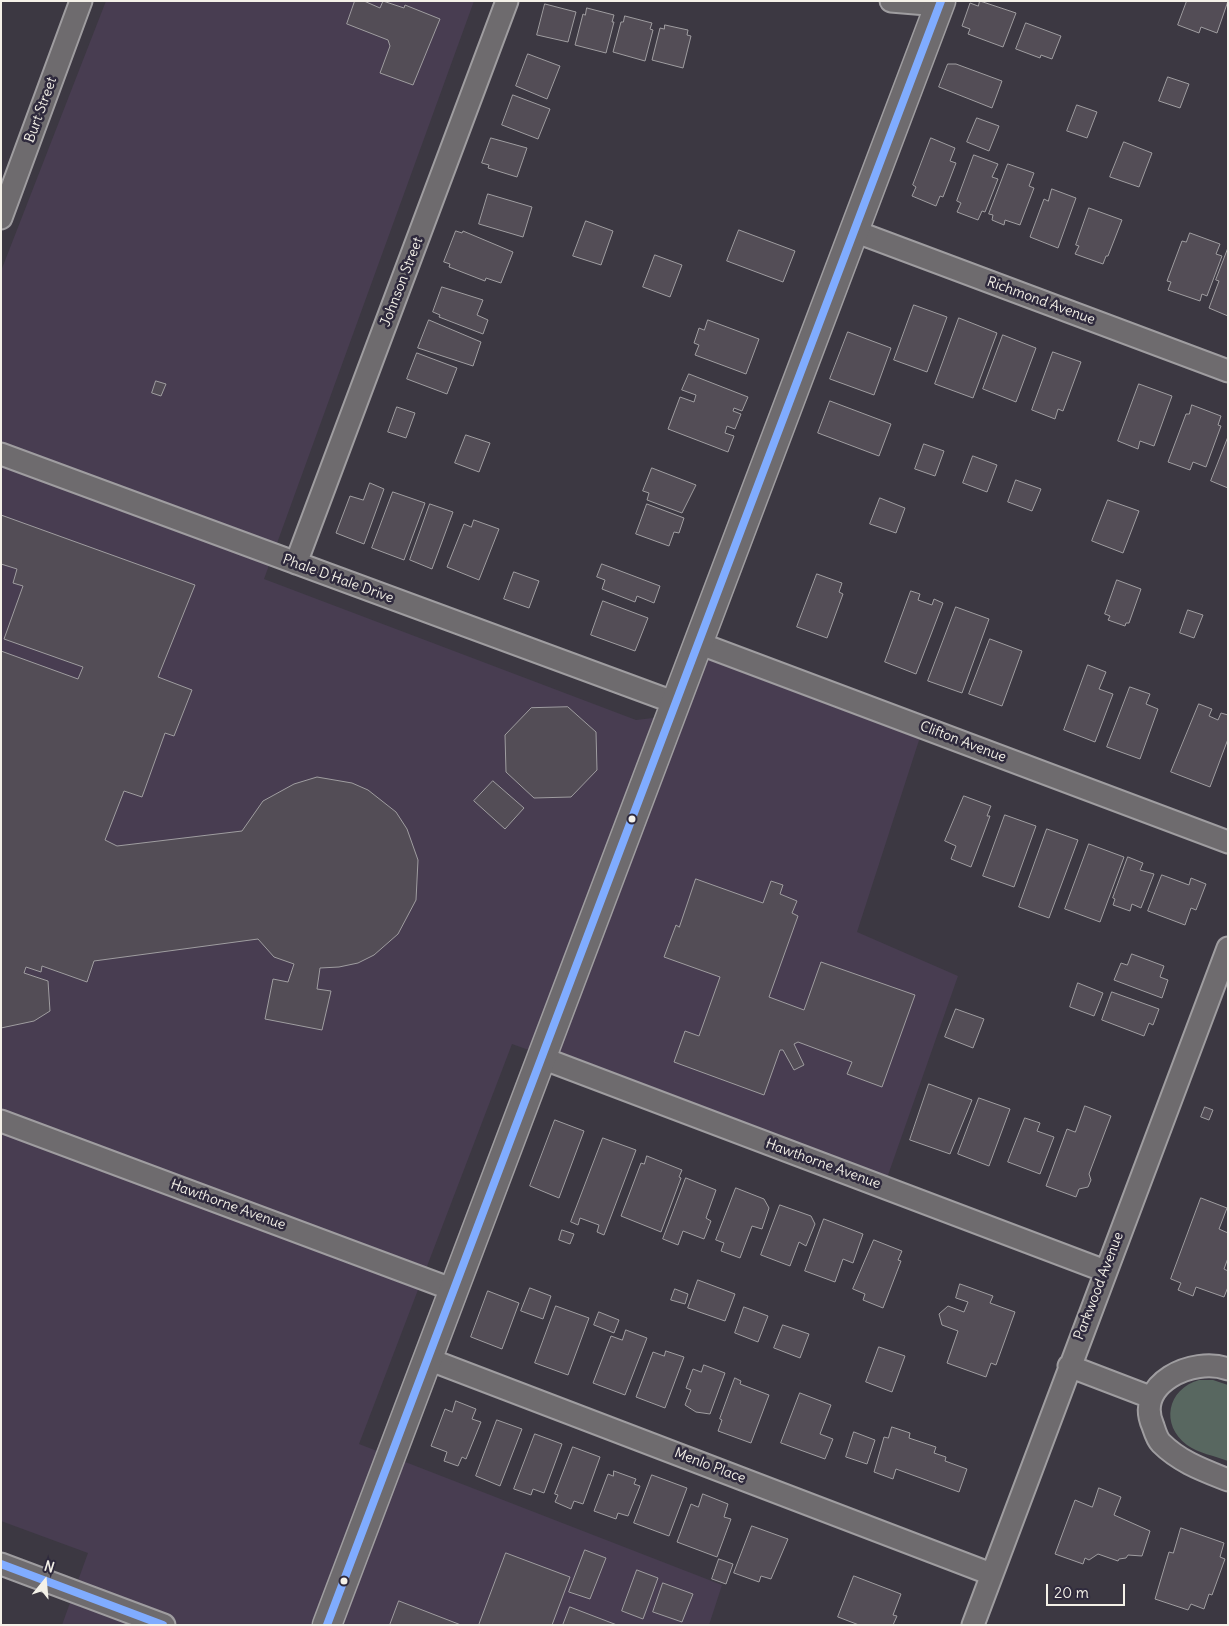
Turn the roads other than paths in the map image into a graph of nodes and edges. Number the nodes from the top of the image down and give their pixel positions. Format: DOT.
graph roads {
  1 [pos="81,1"];
  2 [pos="507,1"];
  3 [pos="890,1"];
  4 [pos="940,3"];
  5 [pos="1,218"];
  6 [pos="854,231"];
  7 [pos="1228,371"];
  8 [pos="1,454"];
  9 [pos="296,563"];
  10 [pos="698,643"];
  11 [pos="676,702"];
  12 [pos="1228,842"];
  13 [pos="1228,948"];
  14 [pos="542,1058"];
  15 [pos="1,1121"];
  16 [pos="1105,1271"];
  17 [pos="454,1290"];
  18 [pos="428,1359"];
  19 [pos="1069,1366"];
  20 [pos="1228,1369"];
  21 [pos="1150,1397"];
  22 [pos="1228,1480"];
  23 [pos="1,1564"];
  24 [pos="991,1574"];
  25 [pos="164,1625"];
  26 [pos="327,1625"];
  27 [pos="973,1625"];
  1 -- 5 [label="street, Burt Street"];
  2 -- 9 [label="street, Johnson Street"];
  3 -- 4 [label="street"];
  4 -- 6 [label="main road"];
  6 -- 7 [label="street, Richmond Avenue"];
  6 -- 10 [label="main road"];
  8 -- 9 [label="street, Phale D Hale Drive"];
  9 -- 11 [label="street, Phale D Hale Drive"];
  10 -- 11 [label="main road"];
  10 -- 12 [label="street, Clifton Avenue"];
  11 -- 14 [label="main road"];
  13 -- 16 [label="street, Parkwood Avenue"];
  14 -- 16 [label="street, Hawthorne Avenue"];
  14 -- 17 [label="main road"];
  15 -- 17 [label="street, Hawthorne Avenue"];
  16 -- 19 [label="street, Parkwood Avenue"];
  17 -- 18 [label="main road"];
  18 -- 24 [label="street, Menlo Place"];
  18 -- 26 [label="main road"];
  19 -- 21 [label="street"];
  19 -- 24 [label="street, Parkwood Avenue"];
  20 -- 21 [label="street"];
  21 -- 22 [label="street"];
  23 -- 25 [label="street"];
  24 -- 27 [label="street, Parkwood Avenue"];
}
